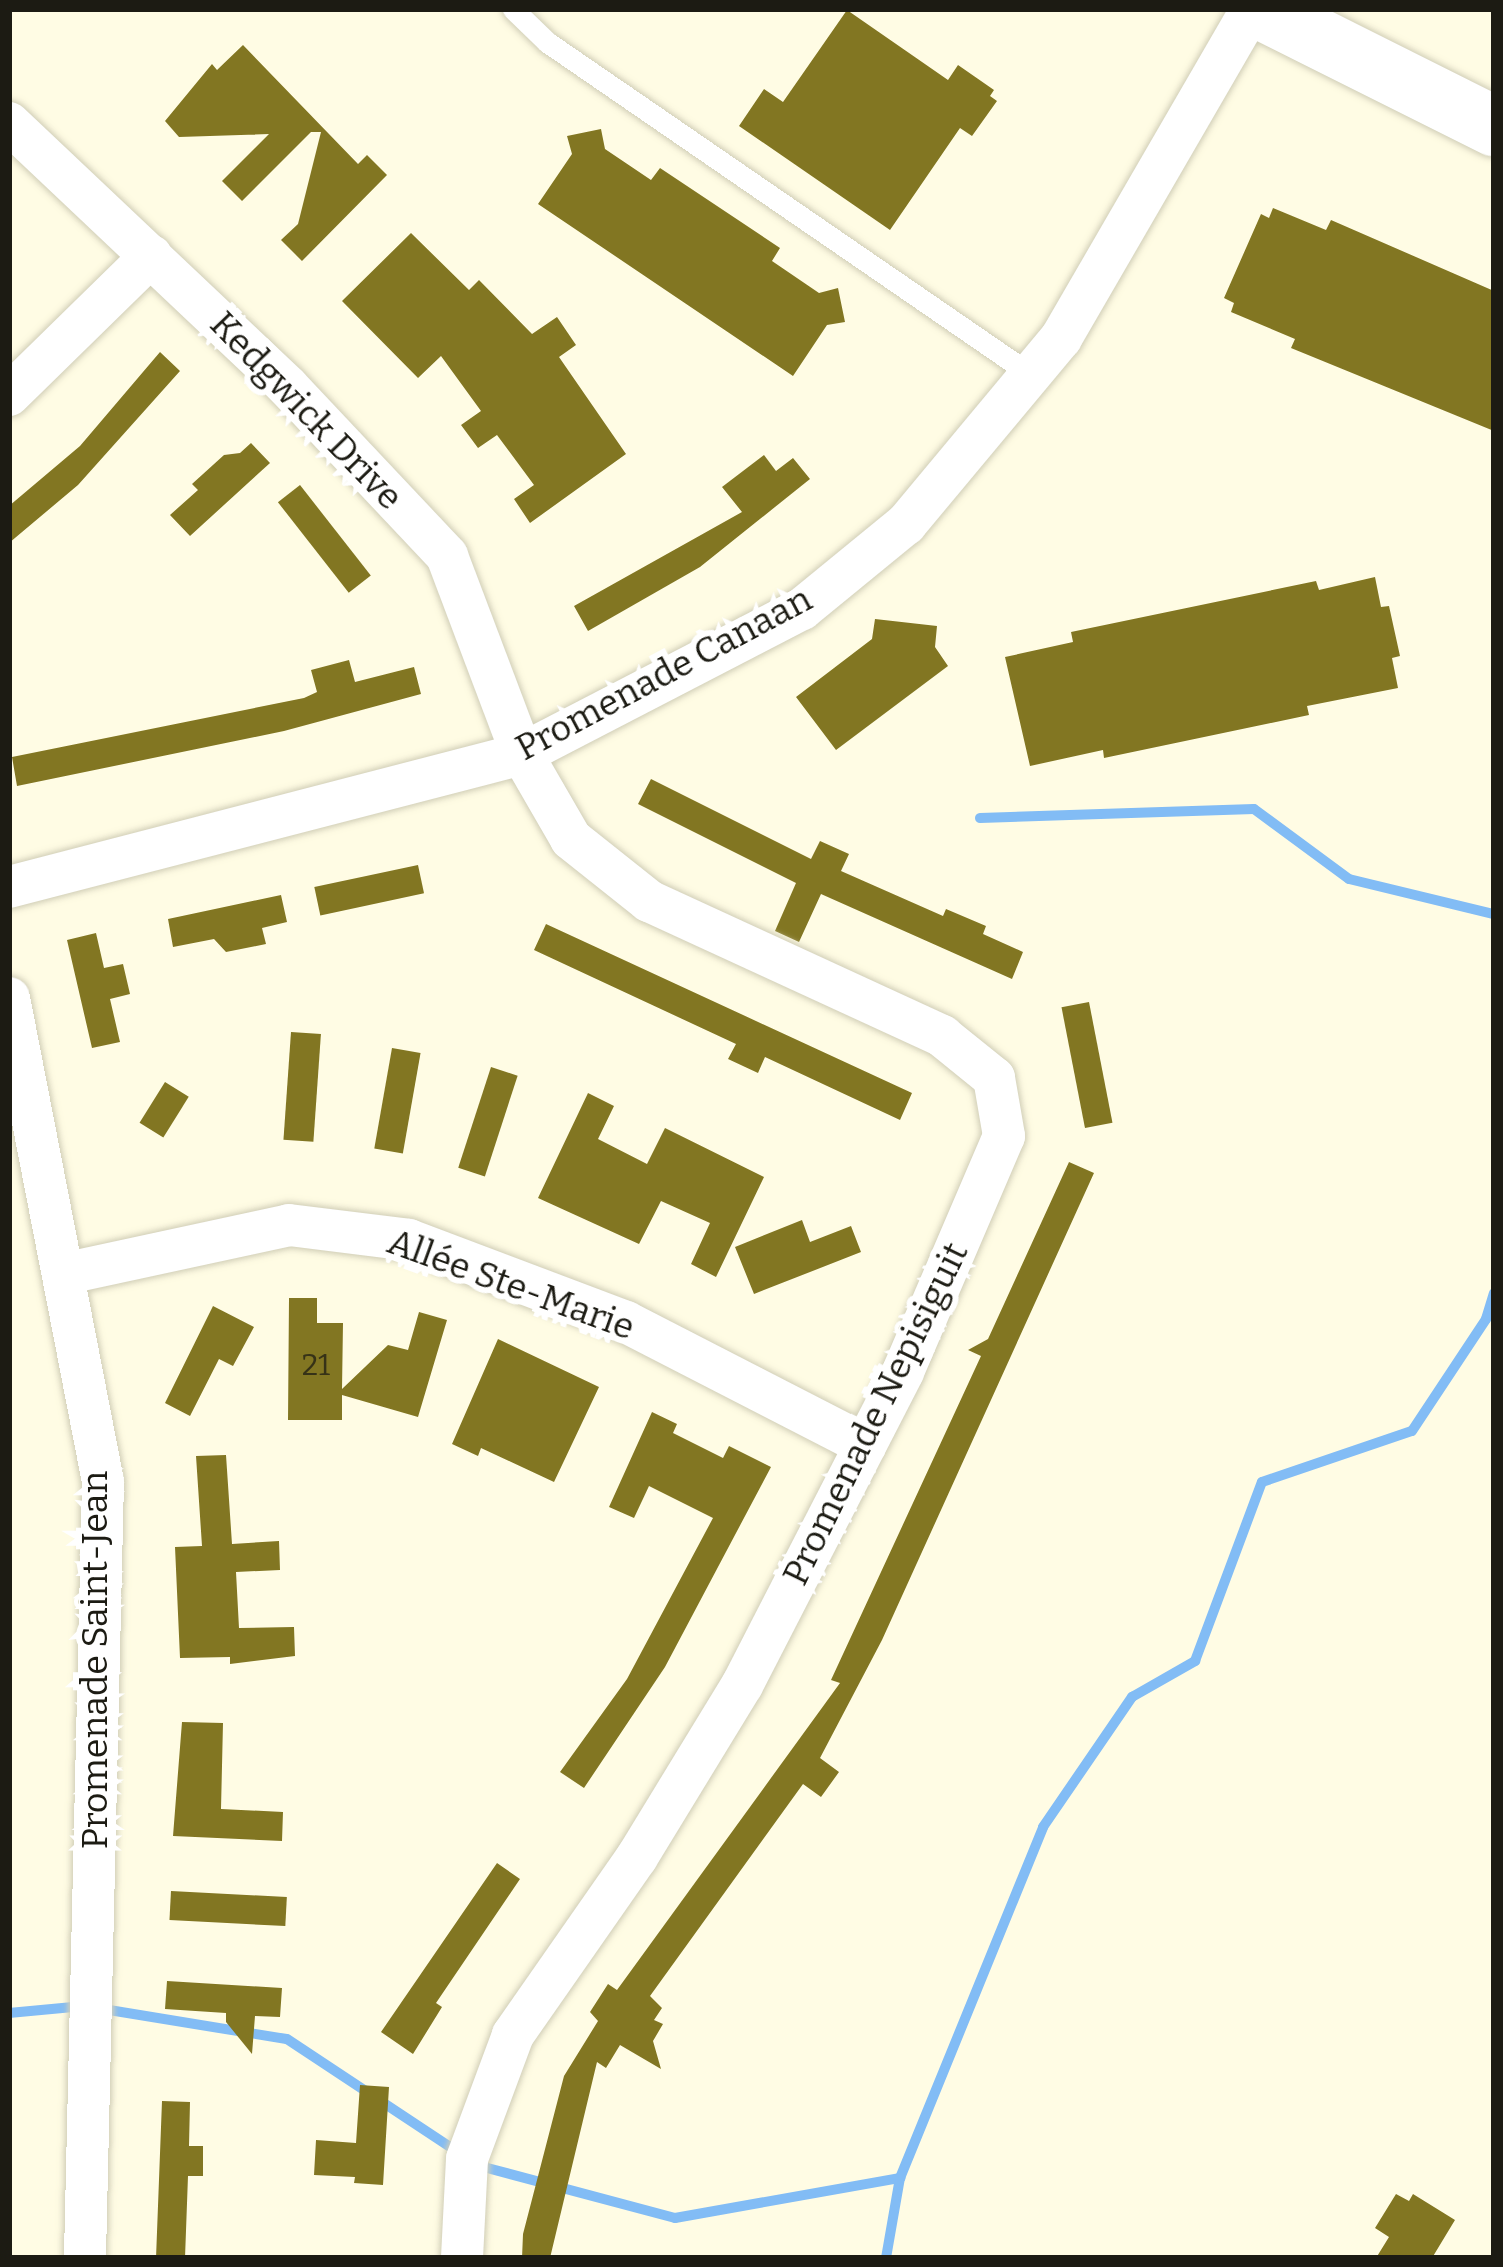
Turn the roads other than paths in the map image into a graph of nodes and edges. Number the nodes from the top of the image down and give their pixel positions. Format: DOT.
graph roads {
  1 [pos="513,9"];
  2 [pos="1256,9"];
  3 [pos="9,123"];
  4 [pos="1494,126"];
  5 [pos="151,256"];
  6 [pos="1030,374"];
  7 [pos="9,395"];
  8 [pos="522,754"];
  9 [pos="9,887"];
  10 [pos="9,998"];
  11 [pos="63,1274"];
  12 [pos="865,1445"];
  13 [pos="85,2258"];
  14 [pos="462,2258"];
  1 -- 6 [label="lane"];
  2 -- 4 [label="main road"];
  2 -- 6 [label="street, Promenade Canaan"];
  3 -- 5 [label="street, Kedgwick Drive"];
  5 -- 7 [label="street"];
  5 -- 8 [label="street, Kedgwick Drive"];
  6 -- 8 [label="street, Promenade Canaan"];
  8 -- 9 [label="street, Promenade Canaan"];
  8 -- 12 [label="street, Promenade Nepisiguit"];
  10 -- 11 [label="street, Promenade Saint-Jean"];
  11 -- 12 [label="street, Allée Ste-Marie"];
  11 -- 13 [label="street, Promenade Saint-Jean"];
  12 -- 14 [label="street, Promenade Nepisiguit"];
}
